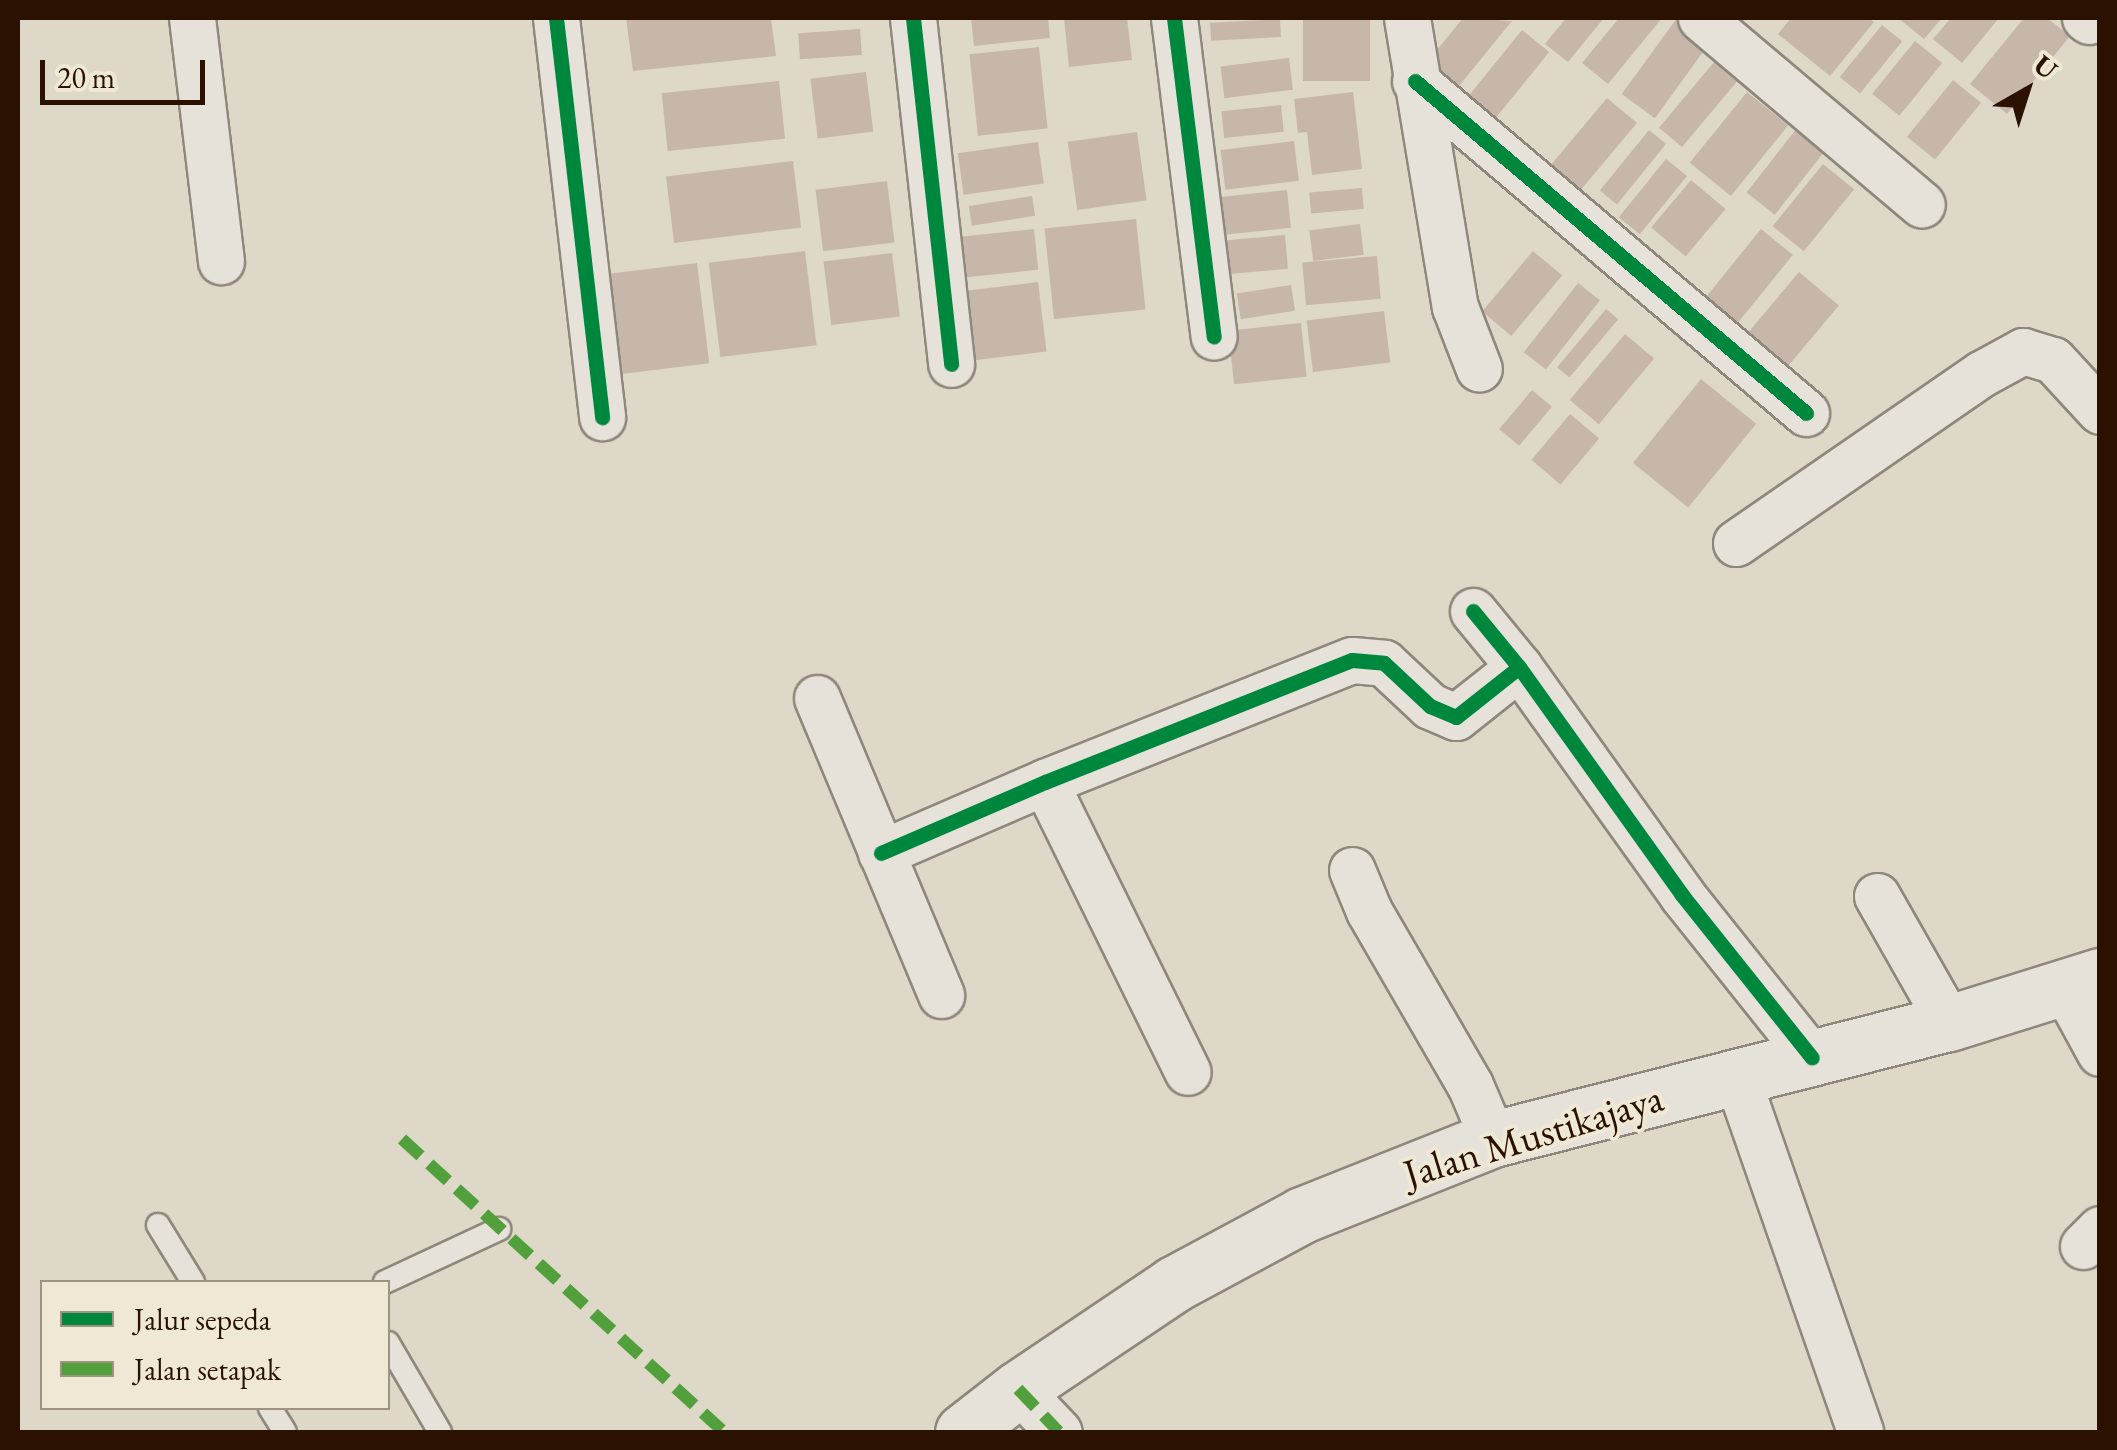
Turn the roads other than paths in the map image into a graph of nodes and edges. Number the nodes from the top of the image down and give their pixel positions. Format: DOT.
graph roads {
  1 [pos="192,18"];
  2 [pos="556,18"];
  3 [pos="912,18"];
  4 [pos="1174,18"];
  5 [pos="1407,18"];
  6 [pos="1701,18"];
  7 [pos="1415,81"];
  8 [pos="1922,205"];
  9 [pos="221,261"];
  10 [pos="1214,337"];
  11 [pos="951,364"];
  12 [pos="1480,369"];
  13 [pos="2100,412"];
  14 [pos="1806,413"];
  15 [pos="602,417"];
  16 [pos="1736,543"];
  17 [pos="1472,611"];
  18 [pos="1519,667"];
  19 [pos="817,698"];
  20 [pos="1045,782"];
  21 [pos="882,853"];
  22 [pos="1352,870"];
  23 [pos="1877,896"];
  24 [pos="2082,982"];
  25 [pos="940,995"];
  26 [pos="1948,1023"];
  27 [pos="2100,1052"];
  28 [pos="1812,1058"];
  29 [pos="1188,1072"];
  30 [pos="1736,1075"];
  31 [pos="1493,1139"];
  32 [pos="158,1225"];
  33 [pos="499,1228"];
  34 [pos="192,1280"];
  35 [pos="389,1280"];
  36 [pos="390,1345"];
  37 [pos="1018,1389"];
  38 [pos="271,1410"];
  39 [pos="285,1432"];
  40 [pos="440,1432"];
  41 [pos="963,1432"];
  42 [pos="1059,1432"];
  43 [pos="1860,1432"];
  1 -- 9 [label="street"];
  2 -- 15 [label="street"];
  3 -- 11 [label="street"];
  4 -- 10 [label="street"];
  5 -- 7 [label="street"];
  6 -- 8 [label="street"];
  7 -- 12 [label="street"];
  7 -- 14 [label="street"];
  13 -- 16 [label="street"];
  17 -- 18 [label="street"];
  18 -- 20 [label="street"];
  18 -- 28 [label="street"];
  19 -- 21 [label="street"];
  20 -- 21 [label="street"];
  20 -- 29 [label="street"];
  21 -- 25 [label="street"];
  22 -- 31 [label="street"];
  23 -- 26 [label="street"];
  24 -- 26 [label="main road, Jalan Mustikajaya"];
  24 -- 27 [label="street"];
  26 -- 28 [label="main road, Jalan Mustikajaya"];
  28 -- 30 [label="main road, Jalan Mustikajaya"];
  30 -- 31 [label="main road, Jalan Mustikajaya"];
  30 -- 43 [label="street"];
  31 -- 37 [label="main road, Jalan Mustikajaya"];
  32 -- 34 [label="lane"];
  33 -- 35 [label="lane"];
  36 -- 40 [label="lane"];
  37 -- 41 [label="main road, Jalan Mustikajaya"];
  37 -- 42 [label="street"];
  38 -- 39 [label="lane"];
}
